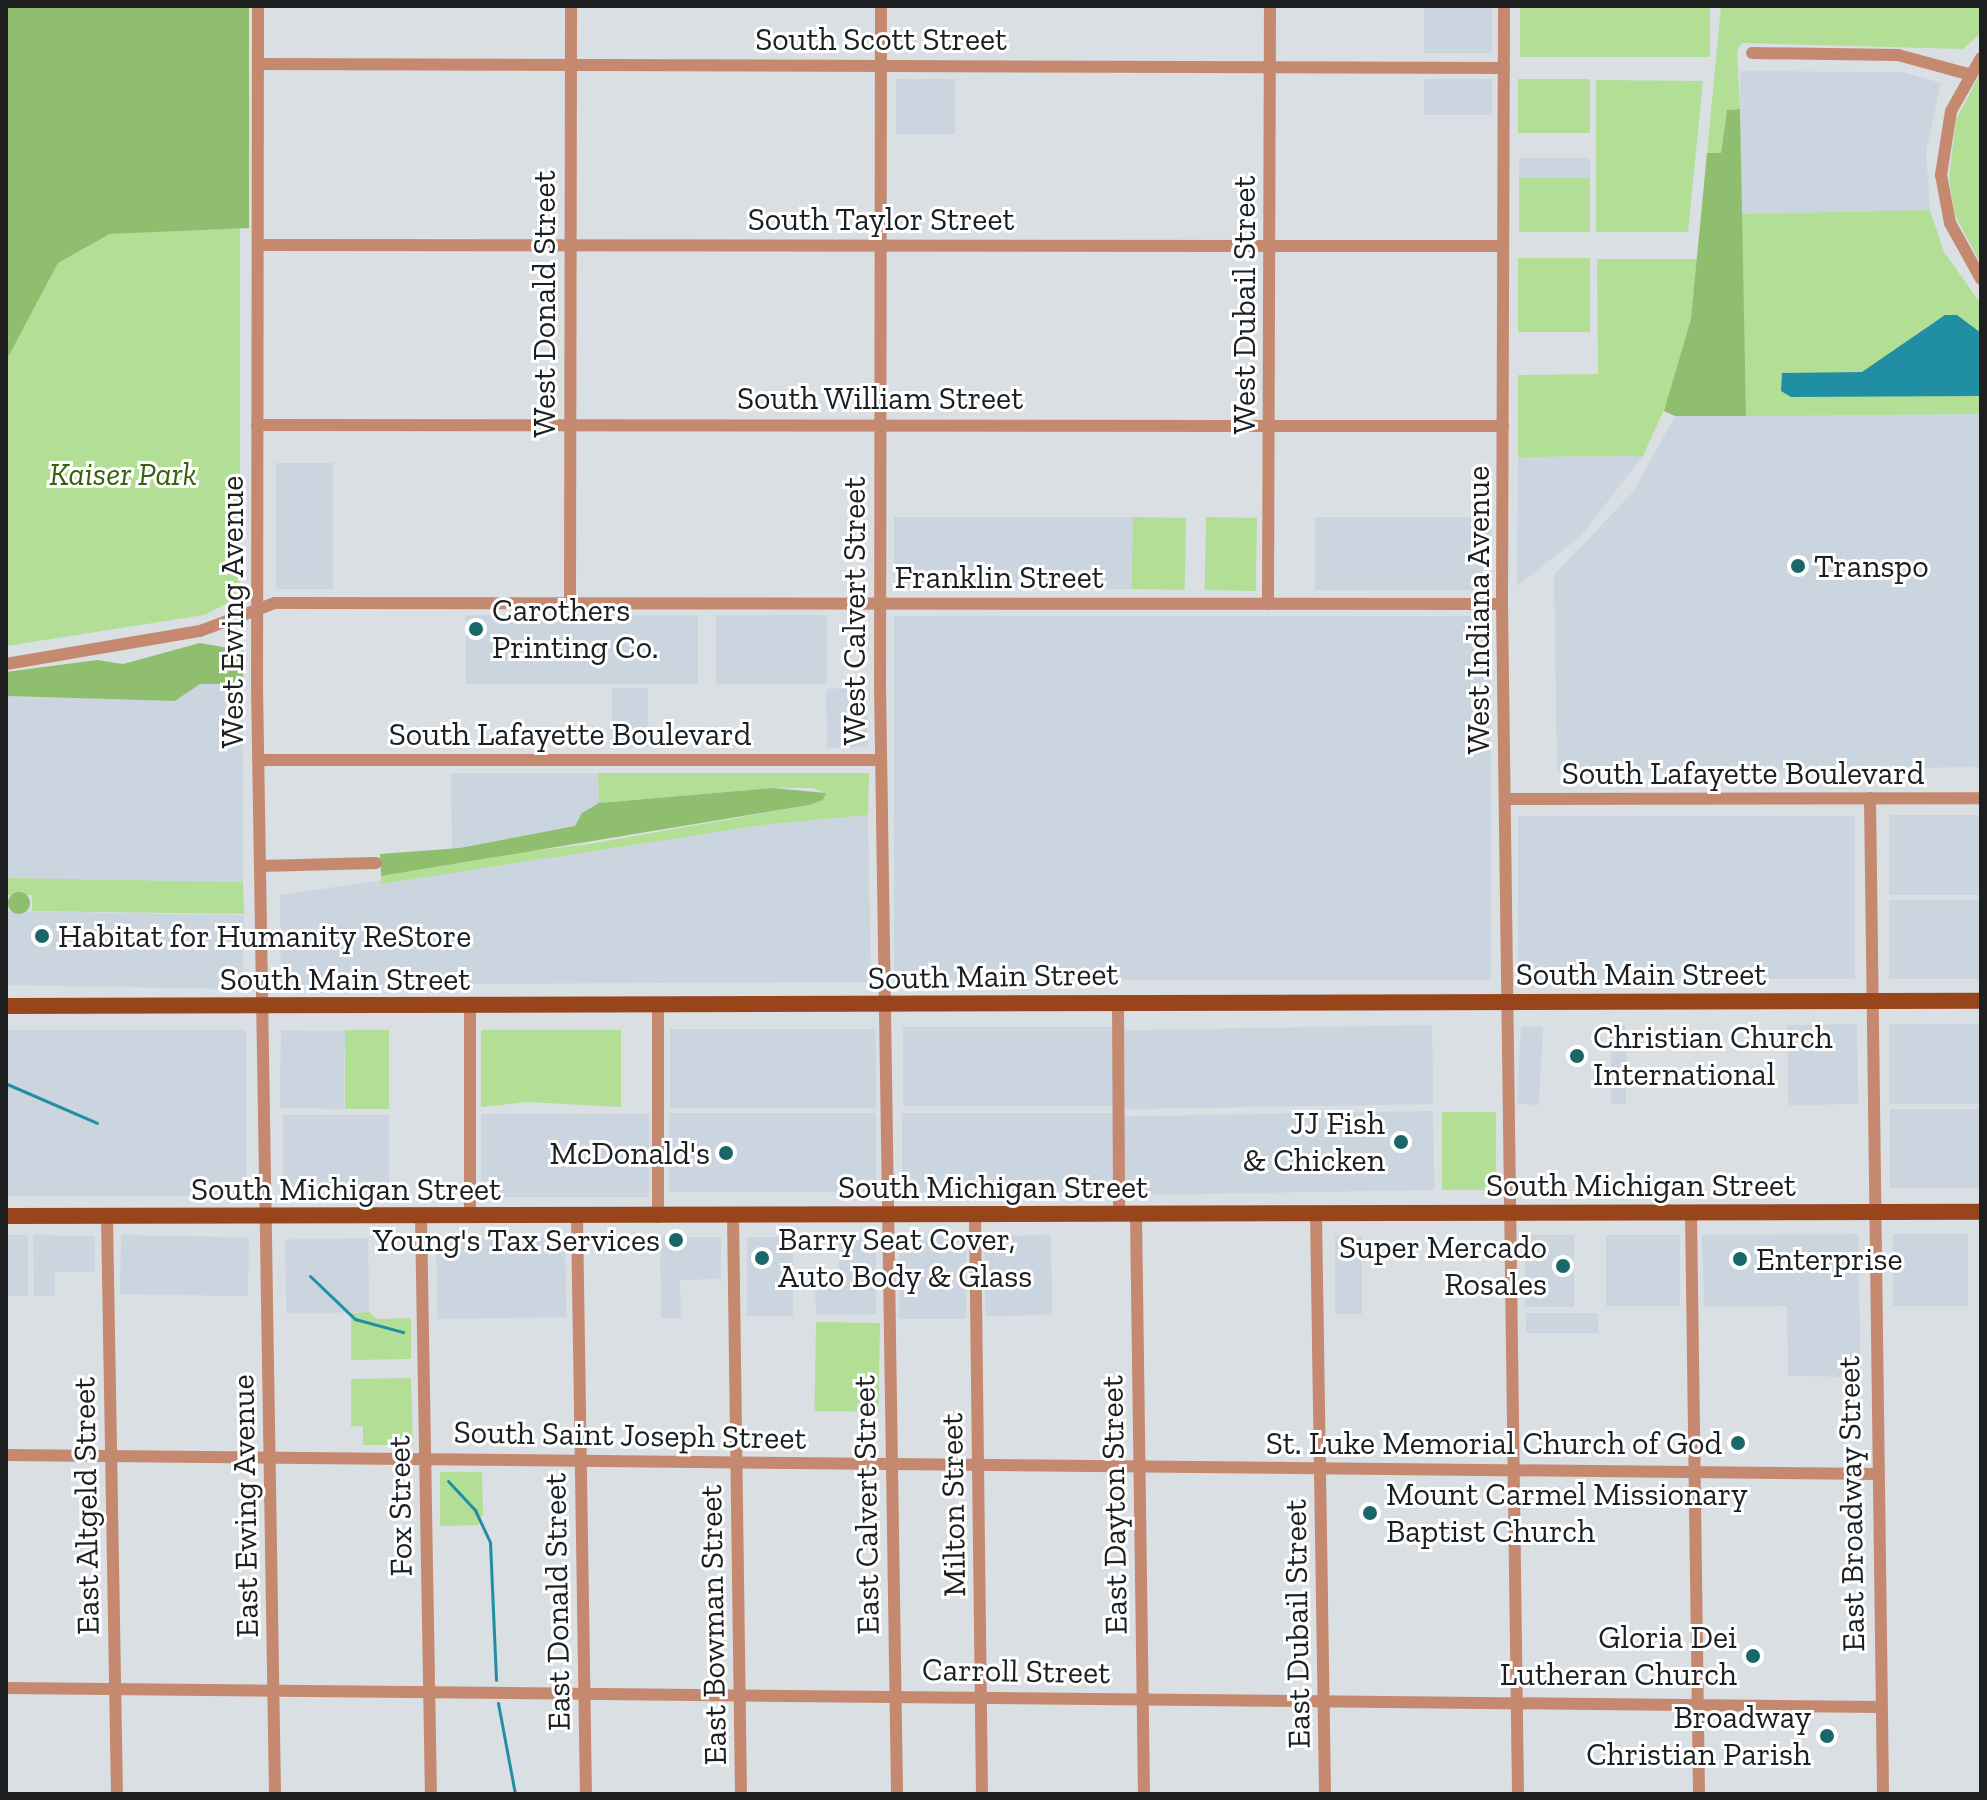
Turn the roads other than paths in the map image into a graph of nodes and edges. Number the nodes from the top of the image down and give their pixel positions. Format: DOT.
graph roads {
  1 [pos="258,6"];
  2 [pos="571,6"];
  3 [pos="881,6"];
  4 [pos="1270,6"];
  5 [pos="1504,6"];
  6 [pos="1752,53"];
  7 [pos="1981,58"];
  8 [pos="258,64"];
  9 [pos="570,65"];
  10 [pos="881,65"];
  11 [pos="1270,65"];
  12 [pos="1504,68"];
  13 [pos="1968,74"];
  14 [pos="258,245"];
  15 [pos="571,245"];
  16 [pos="880,245"];
  17 [pos="1270,245"];
  18 [pos="1503,246"];
  19 [pos="1981,279"];
  20 [pos="570,424"];
  21 [pos="257,425"];
  22 [pos="879,425"];
  23 [pos="1271,425"];
  24 [pos="1503,426"];
  25 [pos="570,602"];
  26 [pos="880,603"];
  27 [pos="1268,604"];
  28 [pos="1502,604"];
  29 [pos="257,609"];
  30 [pos="6,664"];
  31 [pos="258,760"];
  32 [pos="881,760"];
  33 [pos="1870,798"];
  34 [pos="1981,798"];
  35 [pos="1505,799"];
  36 [pos="376,863"];
  37 [pos="260,866"];
  38 [pos="1872,1001"];
  39 [pos="1981,1001"];
  40 [pos="1506,1002"];
  41 [pos="1118,1003"];
  42 [pos="6,1006"];
  43 [pos="470,1006"];
  44 [pos="658,1006"];
  45 [pos="886,1006"];
  46 [pos="263,1007"];
  47 [pos="1874,1212"];
  48 [pos="1981,1212"];
  49 [pos="1691,1213"];
  50 [pos="1316,1214"];
  51 [pos="1510,1214"];
  52 [pos="733,1215"];
  53 [pos="975,1215"];
  54 [pos="1128,1215"];
  55 [pos="6,1216"];
  56 [pos="889,1216"];
  57 [pos="107,1217"];
  58 [pos="470,1217"];
  59 [pos="577,1217"];
  60 [pos="658,1217"];
  61 [pos="267,1218"];
  62 [pos="421,1218"];
  63 [pos="6,1455"];
  64 [pos="111,1456"];
  65 [pos="270,1457"];
  66 [pos="426,1459"];
  67 [pos="581,1460"];
  68 [pos="736,1462"];
  69 [pos="892,1464"];
  70 [pos="979,1465"];
  71 [pos="1140,1466"];
  72 [pos="1320,1468"];
  73 [pos="1514,1470"];
  74 [pos="1695,1472"];
  75 [pos="1877,1474"];
  76 [pos="6,1688"];
  77 [pos="116,1689"];
  78 [pos="274,1690"];
  79 [pos="429,1691"];
  80 [pos="585,1693"];
  81 [pos="740,1695"];
  82 [pos="895,1696"];
  83 [pos="981,1697"];
  84 [pos="1143,1699"];
  85 [pos="1324,1701"];
  86 [pos="1517,1703"];
  87 [pos="1697,1705"];
  88 [pos="1881,1707"];
  89 [pos="117,1794"];
  90 [pos="275,1794"];
  91 [pos="431,1794"];
  92 [pos="586,1794"];
  93 [pos="741,1794"];
  94 [pos="897,1794"];
  95 [pos="982,1794"];
  96 [pos="1144,1794"];
  97 [pos="1325,1794"];
  98 [pos="1518,1794"];
  99 [pos="1699,1794"];
  100 [pos="1883,1794"];
  1 -- 8 [label="street, West Ewing Avenue"];
  2 -- 9 [label="street, West Donald Street"];
  3 -- 10 [label="street, West Calvert Street"];
  4 -- 11 [label="street, West Dubail Street"];
  5 -- 12 [label="street, West Indiana Avenue"];
  6 -- 13 [label="street"];
  7 -- 13 [label="street"];
  8 -- 9 [label="street, South Scott Street"];
  8 -- 14 [label="street, West Ewing Avenue"];
  9 -- 10 [label="street, South Scott Street"];
  9 -- 15 [label="street, West Donald Street"];
  10 -- 11 [label="street, South Scott Street"];
  10 -- 16 [label="street, West Calvert Street"];
  11 -- 12 [label="street, South Scott Street"];
  11 -- 17 [label="street, West Dubail Street"];
  12 -- 18 [label="street, West Indiana Avenue"];
  13 -- 19 [label="street"];
  14 -- 15 [label="street, South Taylor Street"];
  14 -- 21 [label="street, West Ewing Avenue"];
  15 -- 16 [label="street, South Taylor Street"];
  15 -- 20 [label="street, West Donald Street"];
  16 -- 17 [label="street, South Taylor Street"];
  16 -- 22 [label="street, West Calvert Street"];
  17 -- 18 [label="street, South Taylor Street"];
  17 -- 23 [label="street, West Dubail Street"];
  18 -- 24 [label="street, West Indiana Avenue"];
  20 -- 21 [label="street, South William Street"];
  20 -- 22 [label="street, South William Street"];
  20 -- 25 [label="street, West Donald Street"];
  21 -- 29 [label="street, West Ewing Avenue"];
  22 -- 23 [label="street, South William Street"];
  22 -- 26 [label="street, West Calvert Street"];
  23 -- 24 [label="street, South William Street"];
  23 -- 27 [label="street, West Dubail Street"];
  24 -- 28 [label="street, West Indiana Avenue"];
  25 -- 26 [label="street, Franklin Street"];
  25 -- 29 [label="street, Franklin Street"];
  26 -- 27 [label="street, Franklin Street"];
  26 -- 32 [label="street, West Calvert Street"];
  27 -- 28 [label="street, Franklin Street"];
  28 -- 35 [label="street, West Indiana Avenue"];
  29 -- 30 [label="street, Franklin Street"];
  29 -- 31 [label="street, West Ewing Avenue"];
  31 -- 32 [label="street, South Lafayette Boulevard"];
  31 -- 37 [label="street, West Ewing Avenue"];
  32 -- 45 [label="street, West Calvert Street"];
  33 -- 34 [label="street, South Lafayette Boulevard"];
  33 -- 35 [label="street, South Lafayette Boulevard"];
  33 -- 38 [label="street, East Broadway Street"];
  35 -- 40 [label="street, West Indiana Avenue"];
  36 -- 37 [label="street"];
  37 -- 46 [label="street, West Ewing Avenue"];
  38 -- 39 [label="main road, South Main Street"];
  38 -- 40 [label="main road, South Main Street"];
  38 -- 47 [label="street, East Broadway Street"];
  40 -- 41 [label="main road, South Main Street"];
  40 -- 51 [label="street, West Indiana Avenue"];
  41 -- 45 [label="main road, South Main Street"];
  41 -- 54 [label="street, East Dayton Street"];
  42 -- 46 [label="main road, South Main Street"];
  43 -- 44 [label="main road, South Main Street"];
  43 -- 46 [label="main road, South Main Street"];
  43 -- 58 [label="street"];
  44 -- 45 [label="main road, South Main Street"];
  44 -- 60 [label="street"];
  45 -- 56 [label="street, West Calvert Street"];
  46 -- 61 [label="street, West Ewing Avenue"];
  47 -- 48 [label="main road, South Michigan Street"];
  47 -- 49 [label="main road, South Michigan Street"];
  47 -- 75 [label="street, East Broadway Street"];
  49 -- 51 [label="main road, South Michigan Street"];
  49 -- 74 [label="street"];
  50 -- 51 [label="main road, South Michigan Street"];
  50 -- 54 [label="main road, South Michigan Street"];
  50 -- 72 [label="street, East Dubail Street"];
  51 -- 73 [label="street, West Indiana Avenue"];
  52 -- 56 [label="main road, South Michigan Street"];
  52 -- 60 [label="main road, South Michigan Street"];
  52 -- 68 [label="street, East Bowman Street"];
  53 -- 54 [label="main road, South Michigan Street"];
  53 -- 56 [label="main road, South Michigan Street"];
  53 -- 70 [label="street, Milton Street"];
  54 -- 71 [label="street, East Dayton Street"];
  55 -- 57 [label="main road, South Michigan Street"];
  56 -- 69 [label="street, East Calvert Street"];
  57 -- 61 [label="main road, South Michigan Street"];
  57 -- 64 [label="street, East Altgeld Street"];
  58 -- 59 [label="main road, South Michigan Street"];
  58 -- 62 [label="main road, South Michigan Street"];
  59 -- 60 [label="main road, South Michigan Street"];
  59 -- 67 [label="street, East Donald Street"];
  61 -- 62 [label="main road, South Michigan Street"];
  61 -- 65 [label="street, East Ewing Avenue"];
  62 -- 66 [label="street, Fox Street"];
  63 -- 64 [label="street, South Saint Joseph Street"];
  64 -- 65 [label="street, South Saint Joseph Street"];
  64 -- 77 [label="street, East Altgeld Street"];
  65 -- 66 [label="street, South Saint Joseph Street"];
  65 -- 78 [label="street, East Ewing Avenue"];
  66 -- 67 [label="street, South Saint Joseph Street"];
  66 -- 79 [label="street, Fox Street"];
  67 -- 68 [label="street, South Saint Joseph Street"];
  67 -- 80 [label="street, East Donald Street"];
  68 -- 69 [label="street, South Saint Joseph Street"];
  68 -- 81 [label="street, East Bowman Street"];
  69 -- 70 [label="street, South Saint Joseph Street"];
  69 -- 82 [label="street, East Calvert Street"];
  70 -- 71 [label="street, South Saint Joseph Street"];
  70 -- 83 [label="street, Milton Street"];
  71 -- 72 [label="street, South Saint Joseph Street"];
  71 -- 84 [label="street, East Dayton Street"];
  72 -- 73 [label="street, South Saint Joseph Street"];
  72 -- 85 [label="street, East Dubail Street"];
  73 -- 74 [label="street, South Saint Joseph Street"];
  73 -- 86 [label="street, West Indiana Avenue"];
  74 -- 75 [label="street, South Saint Joseph Street"];
  74 -- 87 [label="street"];
  75 -- 88 [label="street, East Broadway Street"];
  76 -- 77 [label="street, Carroll Street"];
  77 -- 78 [label="street, Carroll Street"];
  77 -- 89 [label="street, East Altgeld Street"];
  78 -- 79 [label="street, Carroll Street"];
  78 -- 90 [label="street, East Ewing Avenue"];
  79 -- 80 [label="street, Carroll Street"];
  79 -- 91 [label="street, Fox Street"];
  80 -- 81 [label="street, Carroll Street"];
  80 -- 92 [label="street, East Donald Street"];
  81 -- 82 [label="street, Carroll Street"];
  81 -- 93 [label="street, East Bowman Street"];
  82 -- 83 [label="street, Carroll Street"];
  82 -- 94 [label="street, East Calvert Street"];
  83 -- 84 [label="street, Carroll Street"];
  83 -- 95 [label="street, Milton Street"];
  84 -- 85 [label="street, Carroll Street"];
  84 -- 96 [label="street, East Dayton Street"];
  85 -- 86 [label="street, Carroll Street"];
  85 -- 97 [label="street, East Dubail Street"];
  86 -- 87 [label="street, Carroll Street"];
  86 -- 98 [label="street, West Indiana Avenue"];
  87 -- 88 [label="street, Carroll Street"];
  87 -- 99 [label="street"];
  88 -- 100 [label="street, East Broadway Street"];
}
